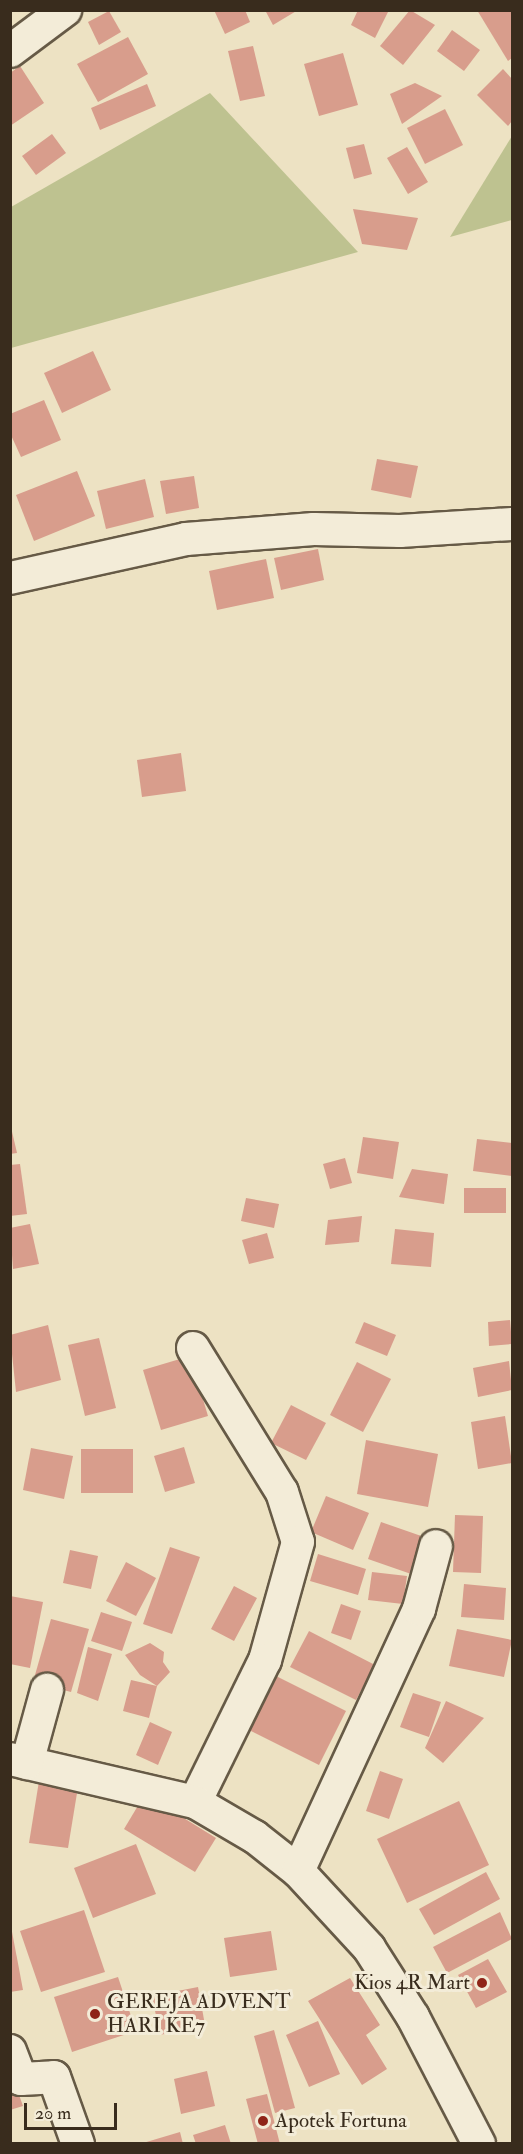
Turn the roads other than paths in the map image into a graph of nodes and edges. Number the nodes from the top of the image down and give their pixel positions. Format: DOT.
graph roads {
  1 [pos="65,10"];
  2 [pos="10,51"];
  3 [pos="513,524"];
  4 [pos="10,578"];
  5 [pos="193,1348"];
  6 [pos="436,1546"];
  7 [pos="47,1690"];
  8 [pos="19,1761"];
  9 [pos="195,1802"];
  10 [pos="298,1871"];
  11 [pos="10,2050"];
  12 [pos="78,2144"];
  13 [pos="479,2144"];
  1 -- 2 [label="street"];
  3 -- 4 [label="street"];
  5 -- 9 [label="street"];
  6 -- 10 [label="street"];
  7 -- 8 [label="street"];
  8 -- 9 [label="street"];
  9 -- 10 [label="street"];
  10 -- 13 [label="street"];
  11 -- 12 [label="street"];
}
